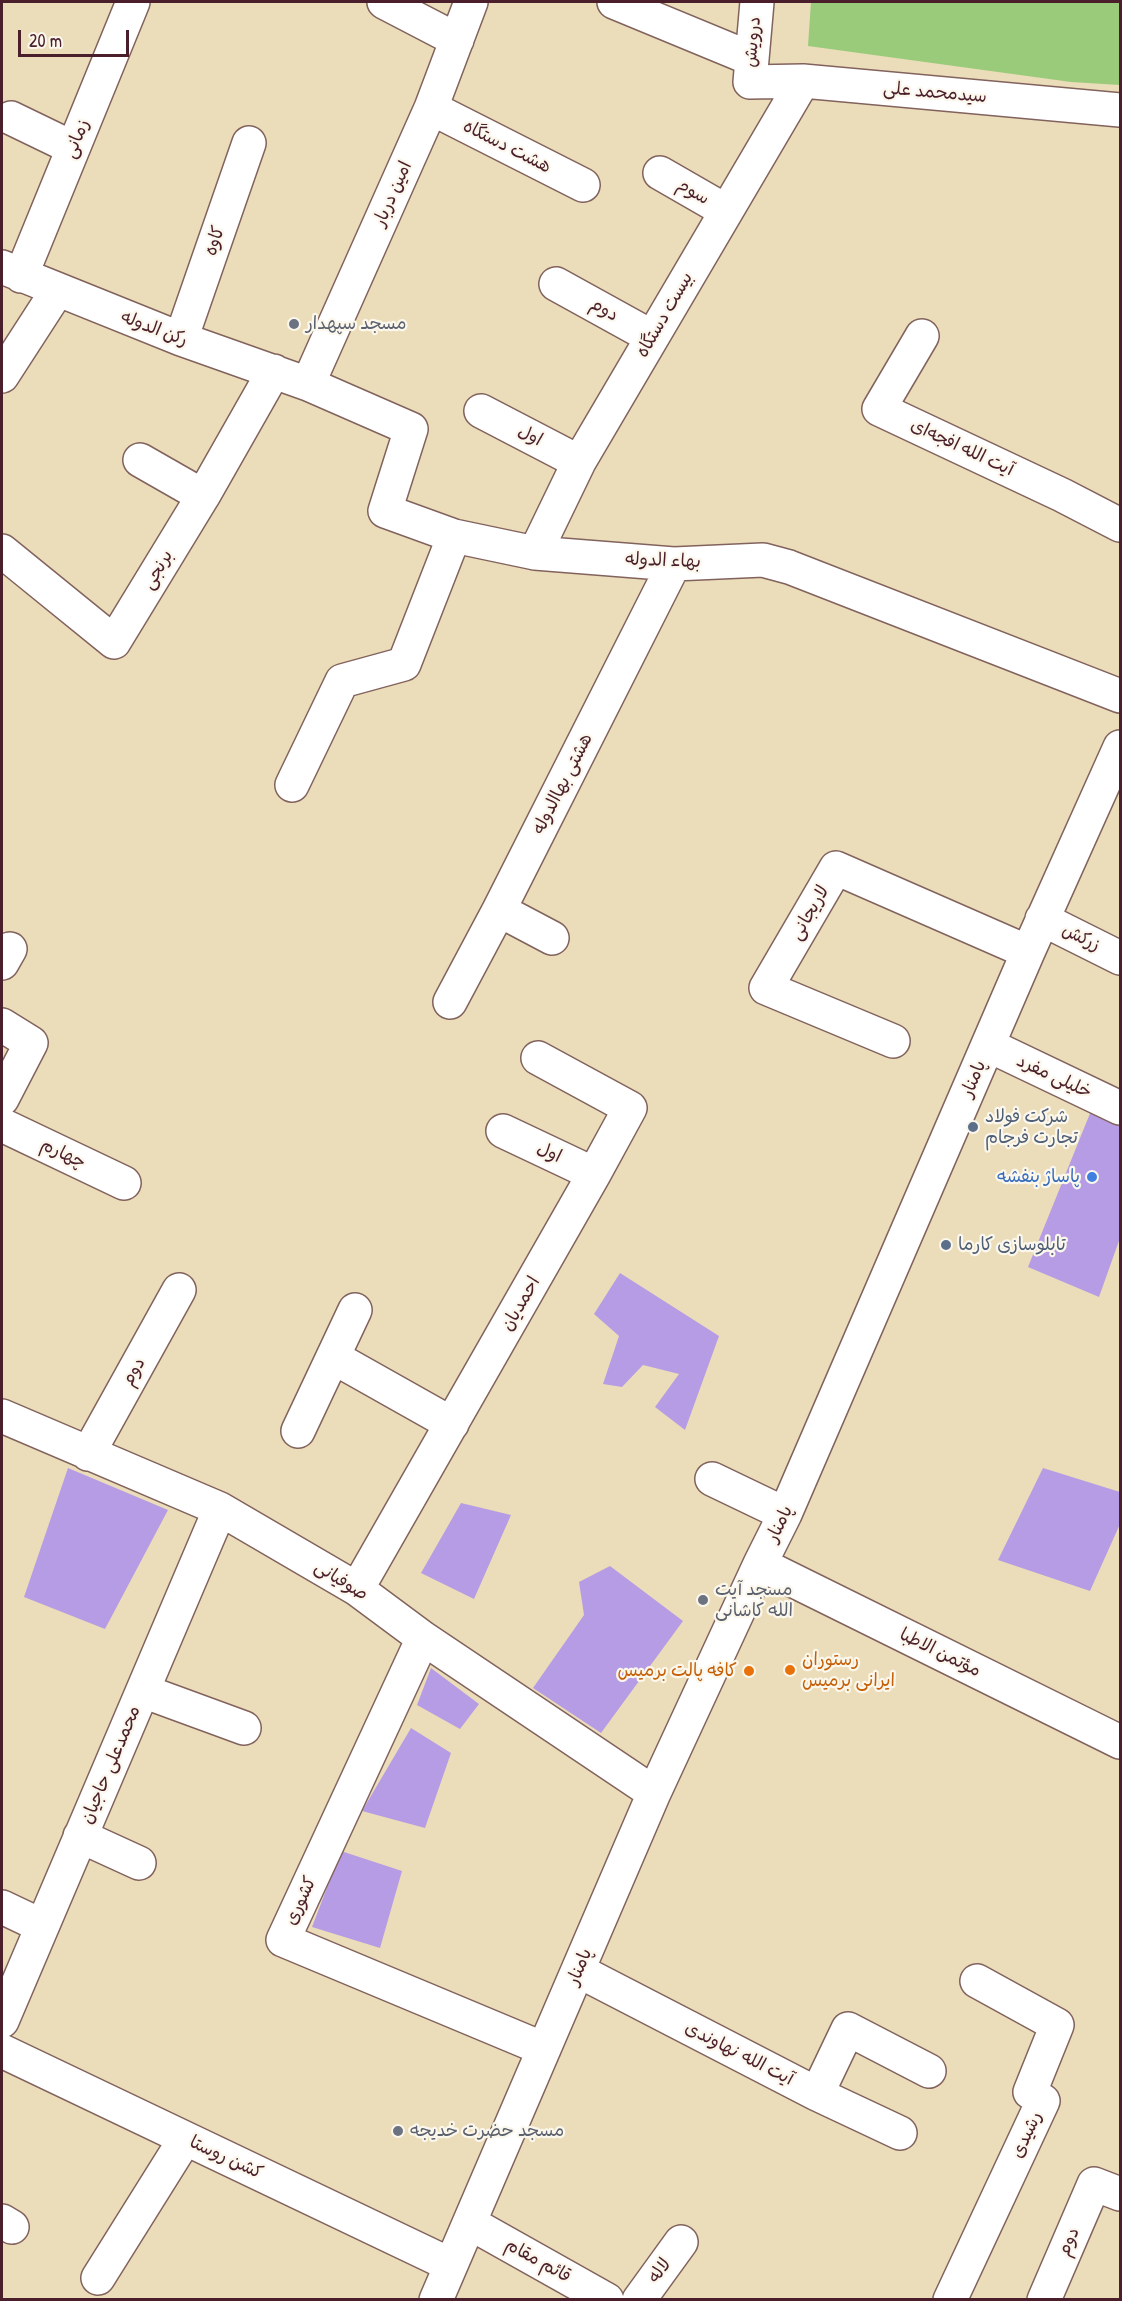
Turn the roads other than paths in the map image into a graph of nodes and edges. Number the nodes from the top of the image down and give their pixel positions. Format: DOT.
graph roads {
  1 [pos="133,2"];
  2 [pos="384,2"];
  3 [pos="471,2"];
  4 [pos="614,2"];
  5 [pos="757,2"];
  6 [pos="457,40"];
  7 [pos="751,71"];
  8 [pos="803,81"];
  9 [pos="431,108"];
  10 [pos="1120,110"];
  11 [pos="11,118"];
  12 [pos="249,143"];
  13 [pos="74,148"];
  14 [pos="660,173"];
  15 [pos="583,185"];
  16 [pos="726,211"];
  17 [pos="11,272"];
  18 [pos="555,284"];
  19 [pos="57,291"];
  20 [pos="922,336"];
  21 [pos="652,337"];
  22 [pos="180,339"];
  23 [pos="274,371"];
  24 [pos="2,376"];
  25 [pos="309,384"];
  26 [pos="481,411"];
  27 [pos="140,460"];
  28 [pos="579,462"];
  29 [pos="203,496"];
  30 [pos="1120,525"];
  31 [pos="454,536"];
  32 [pos="2,551"];
  33 [pos="535,553"];
  34 [pos="674,564"];
  35 [pos="1120,696"];
  36 [pos="1120,747"];
  37 [pos="292,785"];
  38 [pos="1111,789"];
  39 [pos="499,910"];
  40 [pos="1042,919"];
  41 [pos="552,938"];
  42 [pos="1028,952"];
  43 [pos="1120,958"];
  44 [pos="450,1002"];
  45 [pos="2,1025"];
  46 [pos="893,1041"];
  47 [pos="988,1045"];
  48 [pos="538,1058"];
  49 [pos="2,1100"];
  50 [pos="1120,1108"];
  51 [pos="2,1125"];
  52 [pos="503,1131"];
  53 [pos="594,1174"];
  54 [pos="124,1182"];
  55 [pos="179,1290"];
  56 [pos="355,1310"];
  57 [pos="333,1357"];
  58 [pos="2,1416"];
  59 [pos="453,1424"];
  60 [pos="298,1431"];
  61 [pos="88,1454"];
  62 [pos="712,1479"];
  63 [pos="220,1509"];
  64 [pos="785,1514"];
  65 [pos="760,1564"];
  66 [pos="357,1588"];
  67 [pos="423,1638"];
  68 [pos="143,1691"];
  69 [pos="244,1728"];
  70 [pos="1120,1742"];
  71 [pos="654,1793"];
  72 [pos="80,1836"];
  73 [pos="139,1863"];
  74 [pos="2,1907"];
  75 [pos="42,1926"];
  76 [pos="579,1971"];
  77 [pos="976,1981"];
  78 [pos="2,2021"];
  79 [pos="544,2049"];
  80 [pos="2,2051"];
  81 [pos="929,2071"];
  82 [pos="817,2094"];
  83 [pos="900,2133"];
  84 [pos="185,2139"];
  85 [pos="1108,2189"];
  86 [pos="470,2223"];
  87 [pos="681,2242"];
  88 [pos="451,2265"];
  89 [pos="98,2278"];
  90 [pos="436,2300"];
  91 [pos="607,2300"];
  92 [pos="639,2300"];
  93 [pos="950,2300"];
  94 [pos="1044,2300"];
  1 -- 13 [label="street, زمانی"];
  2 -- 6 [label="street"];
  3 -- 6 [label="street, امین دربار"];
  4 -- 7 [label="street, سیدمحمد علی"];
  5 -- 7 [label="street, درویش"];
  6 -- 9 [label="street, امین دربار"];
  7 -- 8 [label="street, سیدمحمد علی"];
  8 -- 10 [label="street, سیدمحمد علی"];
  8 -- 16 [label="street, بیست دستگاه"];
  9 -- 15 [label="street, هشت دستگاه"];
  9 -- 25 [label="street, امین دربار"];
  11 -- 13 [label="street"];
  12 -- 22 [label="street, کاوه"];
  13 -- 17 [label="street, زمانی"];
  14 -- 16 [label="street, سوم"];
  16 -- 21 [label="street, بیست دستگاه"];
  17 -- 19 [label="street, رکن الدوله"];
  18 -- 21 [label="street, دوم"];
  19 -- 22 [label="street, رکن الدوله"];
  19 -- 24 [label="street"];
  20 -- 30 [label="street, آیت الله افجه‌ای"];
  21 -- 28 [label="street, بیست دستگاه"];
  22 -- 23 [label="street, رکن الدوله"];
  23 -- 25 [label="street, رکن الدوله"];
  23 -- 29 [label="street, برنجی"];
  25 -- 31 [label="street, بهاء الدوله"];
  26 -- 28 [label="street, اول"];
  27 -- 29 [label="street"];
  28 -- 33 [label="street, بیست دستگاه"];
  29 -- 32 [label="street, برنجی"];
  31 -- 33 [label="street, بهاء الدوله"];
  31 -- 37 [label="street"];
  33 -- 34 [label="street, بهاء الدوله"];
  34 -- 35 [label="street, بهاء الدوله"];
  34 -- 39 [label="street, هشتی بهاالدوله"];
  36 -- 38 [label="street, پامنار"];
  38 -- 40 [label="street, پامنار"];
  39 -- 41 [label="street"];
  39 -- 44 [label="street, هشتی بهاالدوله"];
  40 -- 42 [label="street, پامنار"];
  40 -- 43 [label="street, زرکش"];
  42 -- 46 [label="street, لاریجانی"];
  42 -- 47 [label="street, پامنار"];
  45 -- 49 [label="street"];
  47 -- 50 [label="street, خلیلی مفرد"];
  47 -- 64 [label="street, پامنار"];
  48 -- 53 [label="street, احمدیان"];
  51 -- 54 [label="street, چهارم"];
  52 -- 53 [label="street, اول"];
  53 -- 59 [label="street, احمدیان"];
  55 -- 61 [label="street, دوم"];
  56 -- 57 [label="street"];
  57 -- 59 [label="street"];
  57 -- 60 [label="street"];
  58 -- 61 [label="street, صوفیانی"];
  59 -- 66 [label="street, احمدیان"];
  61 -- 63 [label="street, صوفیانی"];
  62 -- 64 [label="street"];
  63 -- 66 [label="street, صوفیانی"];
  63 -- 68 [label="street, محمدعلی حاجیان"];
  64 -- 65 [label="street, پامنار"];
  65 -- 70 [label="street, مؤتمن الاطبا"];
  65 -- 71 [label="street, پامنار"];
  66 -- 67 [label="street, صوفیانی"];
  67 -- 71 [label="street, صوفیانی"];
  67 -- 79 [label="street, کشوری"];
  68 -- 69 [label="street"];
  68 -- 72 [label="street, محمدعلی حاجیان"];
  71 -- 76 [label="street, پامنار"];
  72 -- 73 [label="street"];
  72 -- 75 [label="street, محمدعلی حاجیان"];
  74 -- 75 [label="street"];
  75 -- 78 [label="street, محمدعلی حاجیان"];
  76 -- 79 [label="street, پامنار"];
  76 -- 82 [label="street, آیت الله نهاوندی"];
  77 -- 93 [label="street, رشیدی"];
  79 -- 86 [label="street, پامنار"];
  80 -- 84 [label="street, کشن روستا"];
  81 -- 82 [label="street"];
  82 -- 83 [label="street, آیت الله نهاوندی"];
  84 -- 88 [label="street, کشن روستا"];
  84 -- 89 [label="street"];
  85 -- 94 [label="street, دوم"];
  86 -- 88 [label="street, پامنار"];
  86 -- 91 [label="street, قائم مقام"];
  87 -- 92 [label="street, لاله"];
  88 -- 90 [label="street, پامنار"];
}
